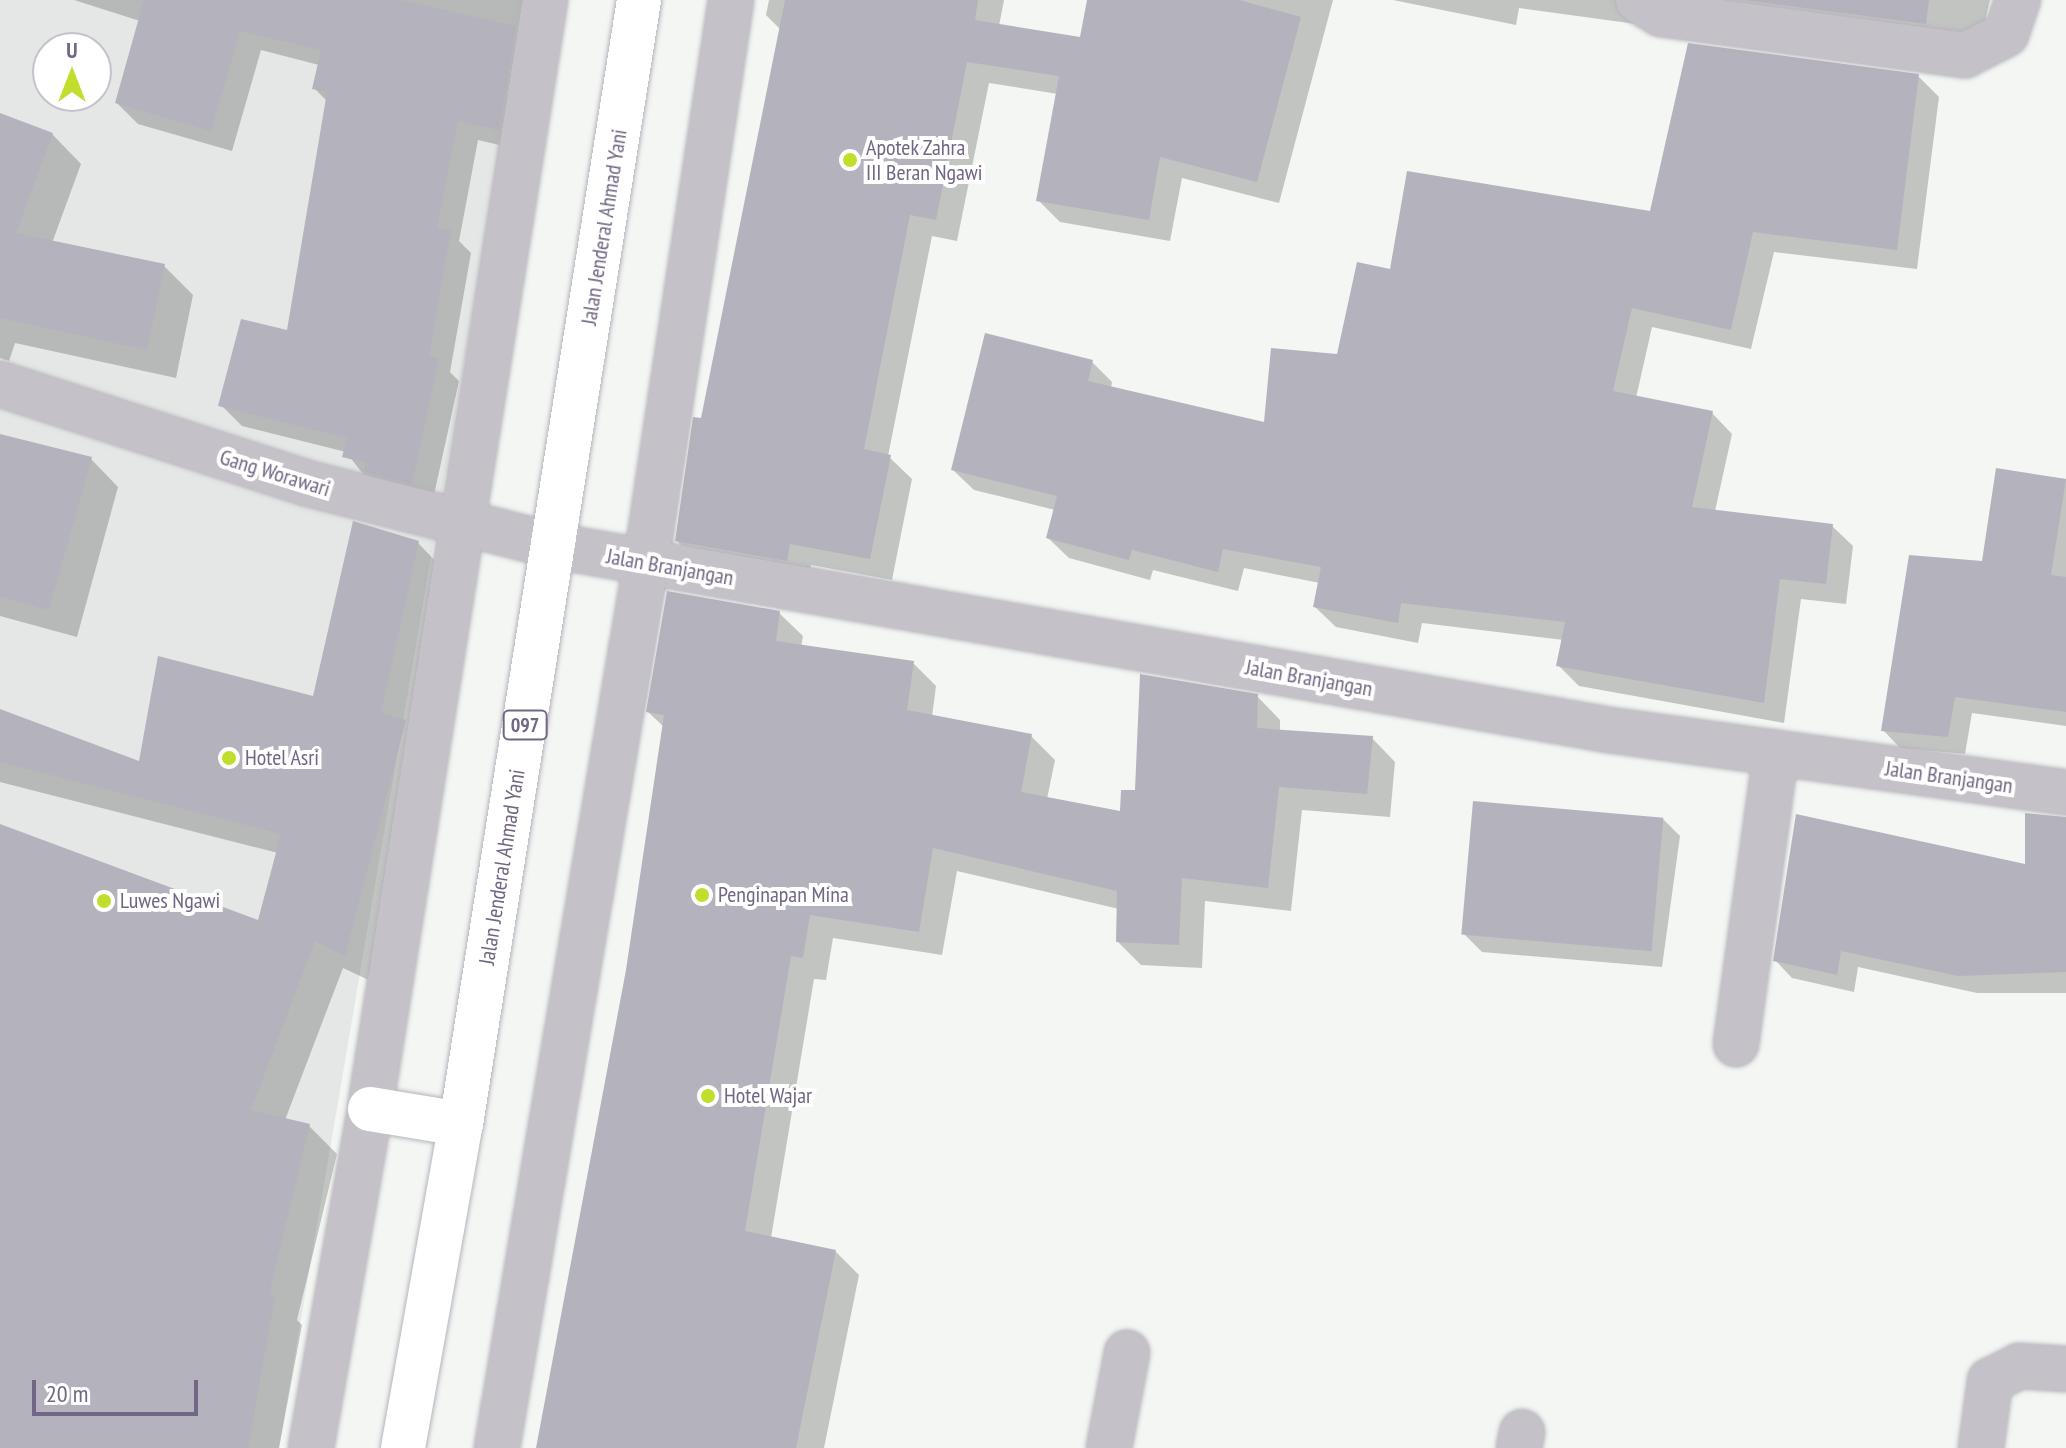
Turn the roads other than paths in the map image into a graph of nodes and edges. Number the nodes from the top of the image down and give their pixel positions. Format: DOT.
graph roads {
  1 [pos="545,0"];
  2 [pos="639,0"];
  3 [pos="731,0"];
  4 [pos="1638,0"];
  5 [pos="2018,0"];
  6 [pos="0,384"];
  7 [pos="464,526"];
  8 [pos="555,546"];
  9 [pos="646,563"];
  10 [pos="1776,753"];
  11 [pos="2066,793"];
  12 [pos="1736,1044"];
  13 [pos="370,1109"];
  14 [pos="461,1124"];
  15 [pos="1127,1353"];
  16 [pos="2066,1369"];
  17 [pos="311,1448"];
  18 [pos="403,1448"];
  19 [pos="497,1448"];
  20 [pos="1109,1448"];
  21 [pos="1981,1448"];
  1 -- 7 [label="street"];
  2 -- 8 [label="main road, Jalan Jenderal Ahmad Yani / 097"];
  3 -- 9 [label="street"];
  4 -- 5 [label="street"];
  6 -- 7 [label="street, Gang Worawari"];
  7 -- 8 [label="street, Gang Worawari"];
  7 -- 13 [label="street"];
  8 -- 9 [label="street, Jalan Branjangan"];
  8 -- 14 [label="main road, Jalan Jenderal Ahmad Yani / 097"];
  9 -- 10 [label="street, Jalan Branjangan"];
  9 -- 19 [label="street"];
  10 -- 11 [label="street, Jalan Branjangan"];
  10 -- 12 [label="street"];
  13 -- 14 [label="main road"];
  13 -- 17 [label="street"];
  14 -- 18 [label="main road, Jalan Jenderal Ahmad Yani / 097"];
  15 -- 20 [label="street"];
  16 -- 21 [label="street"];
}
